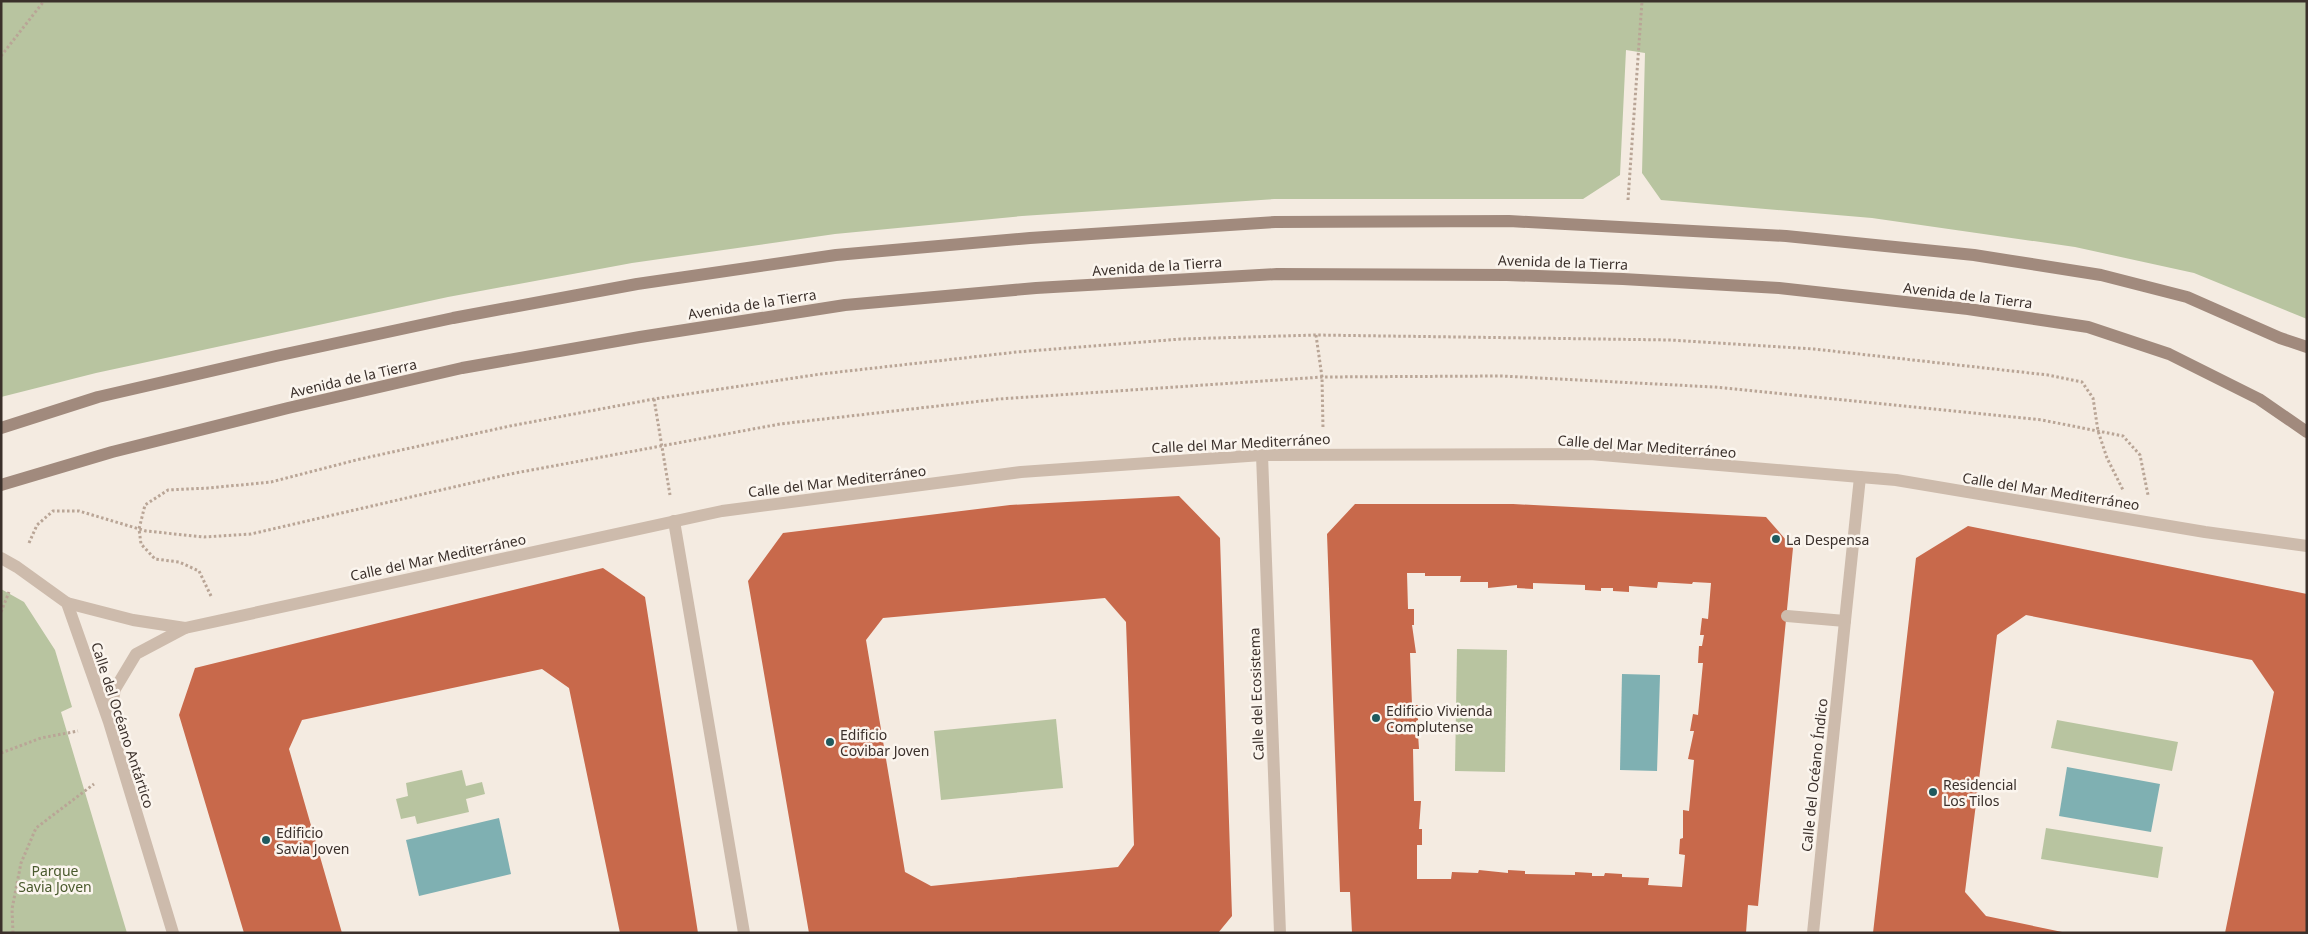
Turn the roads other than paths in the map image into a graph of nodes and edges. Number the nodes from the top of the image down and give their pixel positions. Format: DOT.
graph roads {
  1 [pos="2307,347"];
  2 [pos="1,428"];
  3 [pos="2307,432"];
  4 [pos="1262,455"];
  5 [pos="1860,477"];
  6 [pos="1,485"];
  7 [pos="674,521"];
  8 [pos="2307,546"];
  9 [pos="1,558"];
  10 [pos="67,603"];
  11 [pos="1787,616"];
  12 [pos="1845,621"];
  13 [pos="185,628"];
  14 [pos="109,722"];
  15 [pos="173,933"];
  16 [pos="744,933"];
  17 [pos="1280,933"];
  18 [pos="1813,933"];
  1 -- 2 [label="street"];
  3 -- 6 [label="street, Avenida de la Tierra"];
  4 -- 5 [label="street, Calle del Mar Mediterráneo"];
  4 -- 7 [label="street, Calle del Mar Mediterráneo"];
  4 -- 17 [label="street, Calle del Ecosistema"];
  5 -- 8 [label="street, Calle del Mar Mediterráneo"];
  5 -- 12 [label="street, Calle del Océano Índico"];
  7 -- 13 [label="street, Calle del Mar Mediterráneo"];
  7 -- 16 [label="street"];
  9 -- 10 [label="street"];
  10 -- 13 [label="street, Calle del Mar Mediterráneo"];
  10 -- 14 [label="street, Calle del Océano Antártico"];
  11 -- 12 [label="street"];
  12 -- 18 [label="street, Calle del Océano Índico"];
  13 -- 14 [label="street, Calle del Mar Mediterráneo"];
  14 -- 15 [label="street, Calle del Océano Antártico"];
}
